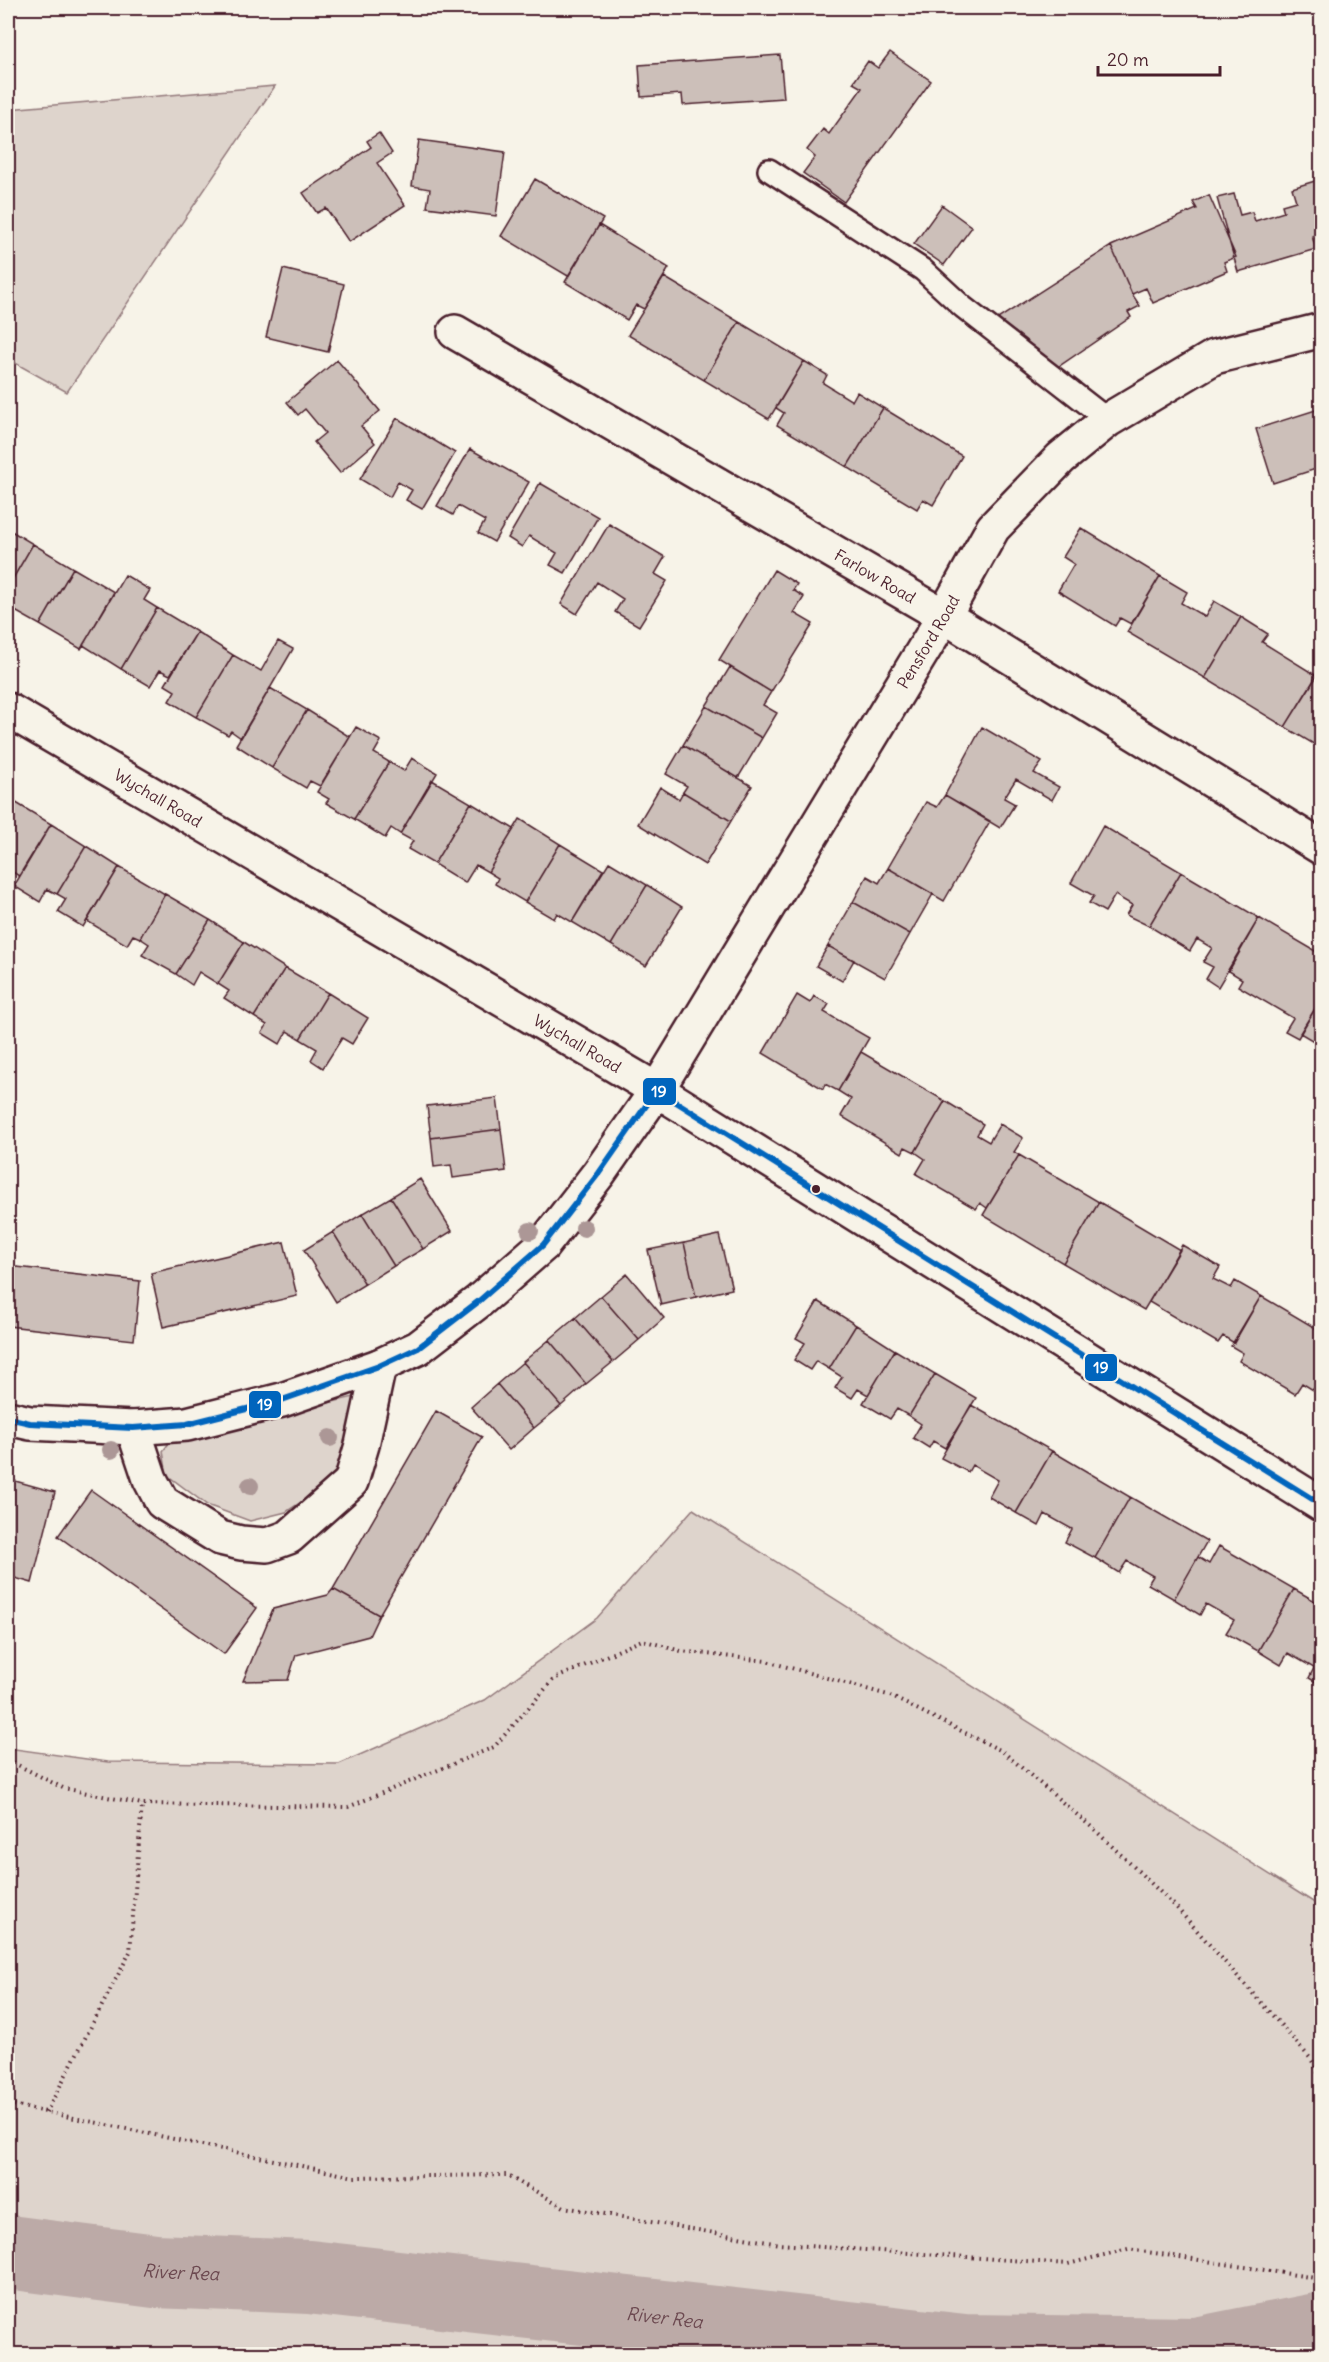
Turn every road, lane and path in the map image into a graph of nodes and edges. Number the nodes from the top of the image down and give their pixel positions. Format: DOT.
graph roads {
  1 [pos="769,170"];
  2 [pos="1322,330"];
  3 [pos="455,332"];
  4 [pos="1108,420"];
  5 [pos="944,616"];
  6 [pos="8,710"];
  7 [pos="1322,848"];
  8 [pos="657,1090"];
  9 [pos="379,1366"];
  10 [pos="8,1418"];
  11 [pos="133,1428"];
  12 [pos="1322,1505"];
  13 [pos="8,1760"];
  14 [pos="142,1804"];
  15 [pos="1322,2079"];
  16 [pos="8,2104"];
  17 [pos="46,2113"];
  18 [pos="1322,2279"];
  1 -- 4 [label="lane"];
  2 -- 4 [label="street, Pensford Road"];
  3 -- 5 [label="street, Farlow Road"];
  4 -- 5 [label="street, Pensford Road"];
  5 -- 7 [label="street, Farlow Road"];
  5 -- 8 [label="street, Pensford Road"];
  6 -- 8 [label="street, Wychall Road"];
  8 -- 9 [label="street, Pensford Road"];
  8 -- 12 [label="street, Wychall Road"];
  9 -- 11 [label="street, Pensford Road"];
  9 -- 11 [label="street"];
  10 -- 11 [label="street, Pensford Road"];
  13 -- 14 [label="path"];
  14 -- 15 [label="path"];
  14 -- 17 [label="path"];
  16 -- 17 [label="path"];
  17 -- 18 [label="path"];
}
